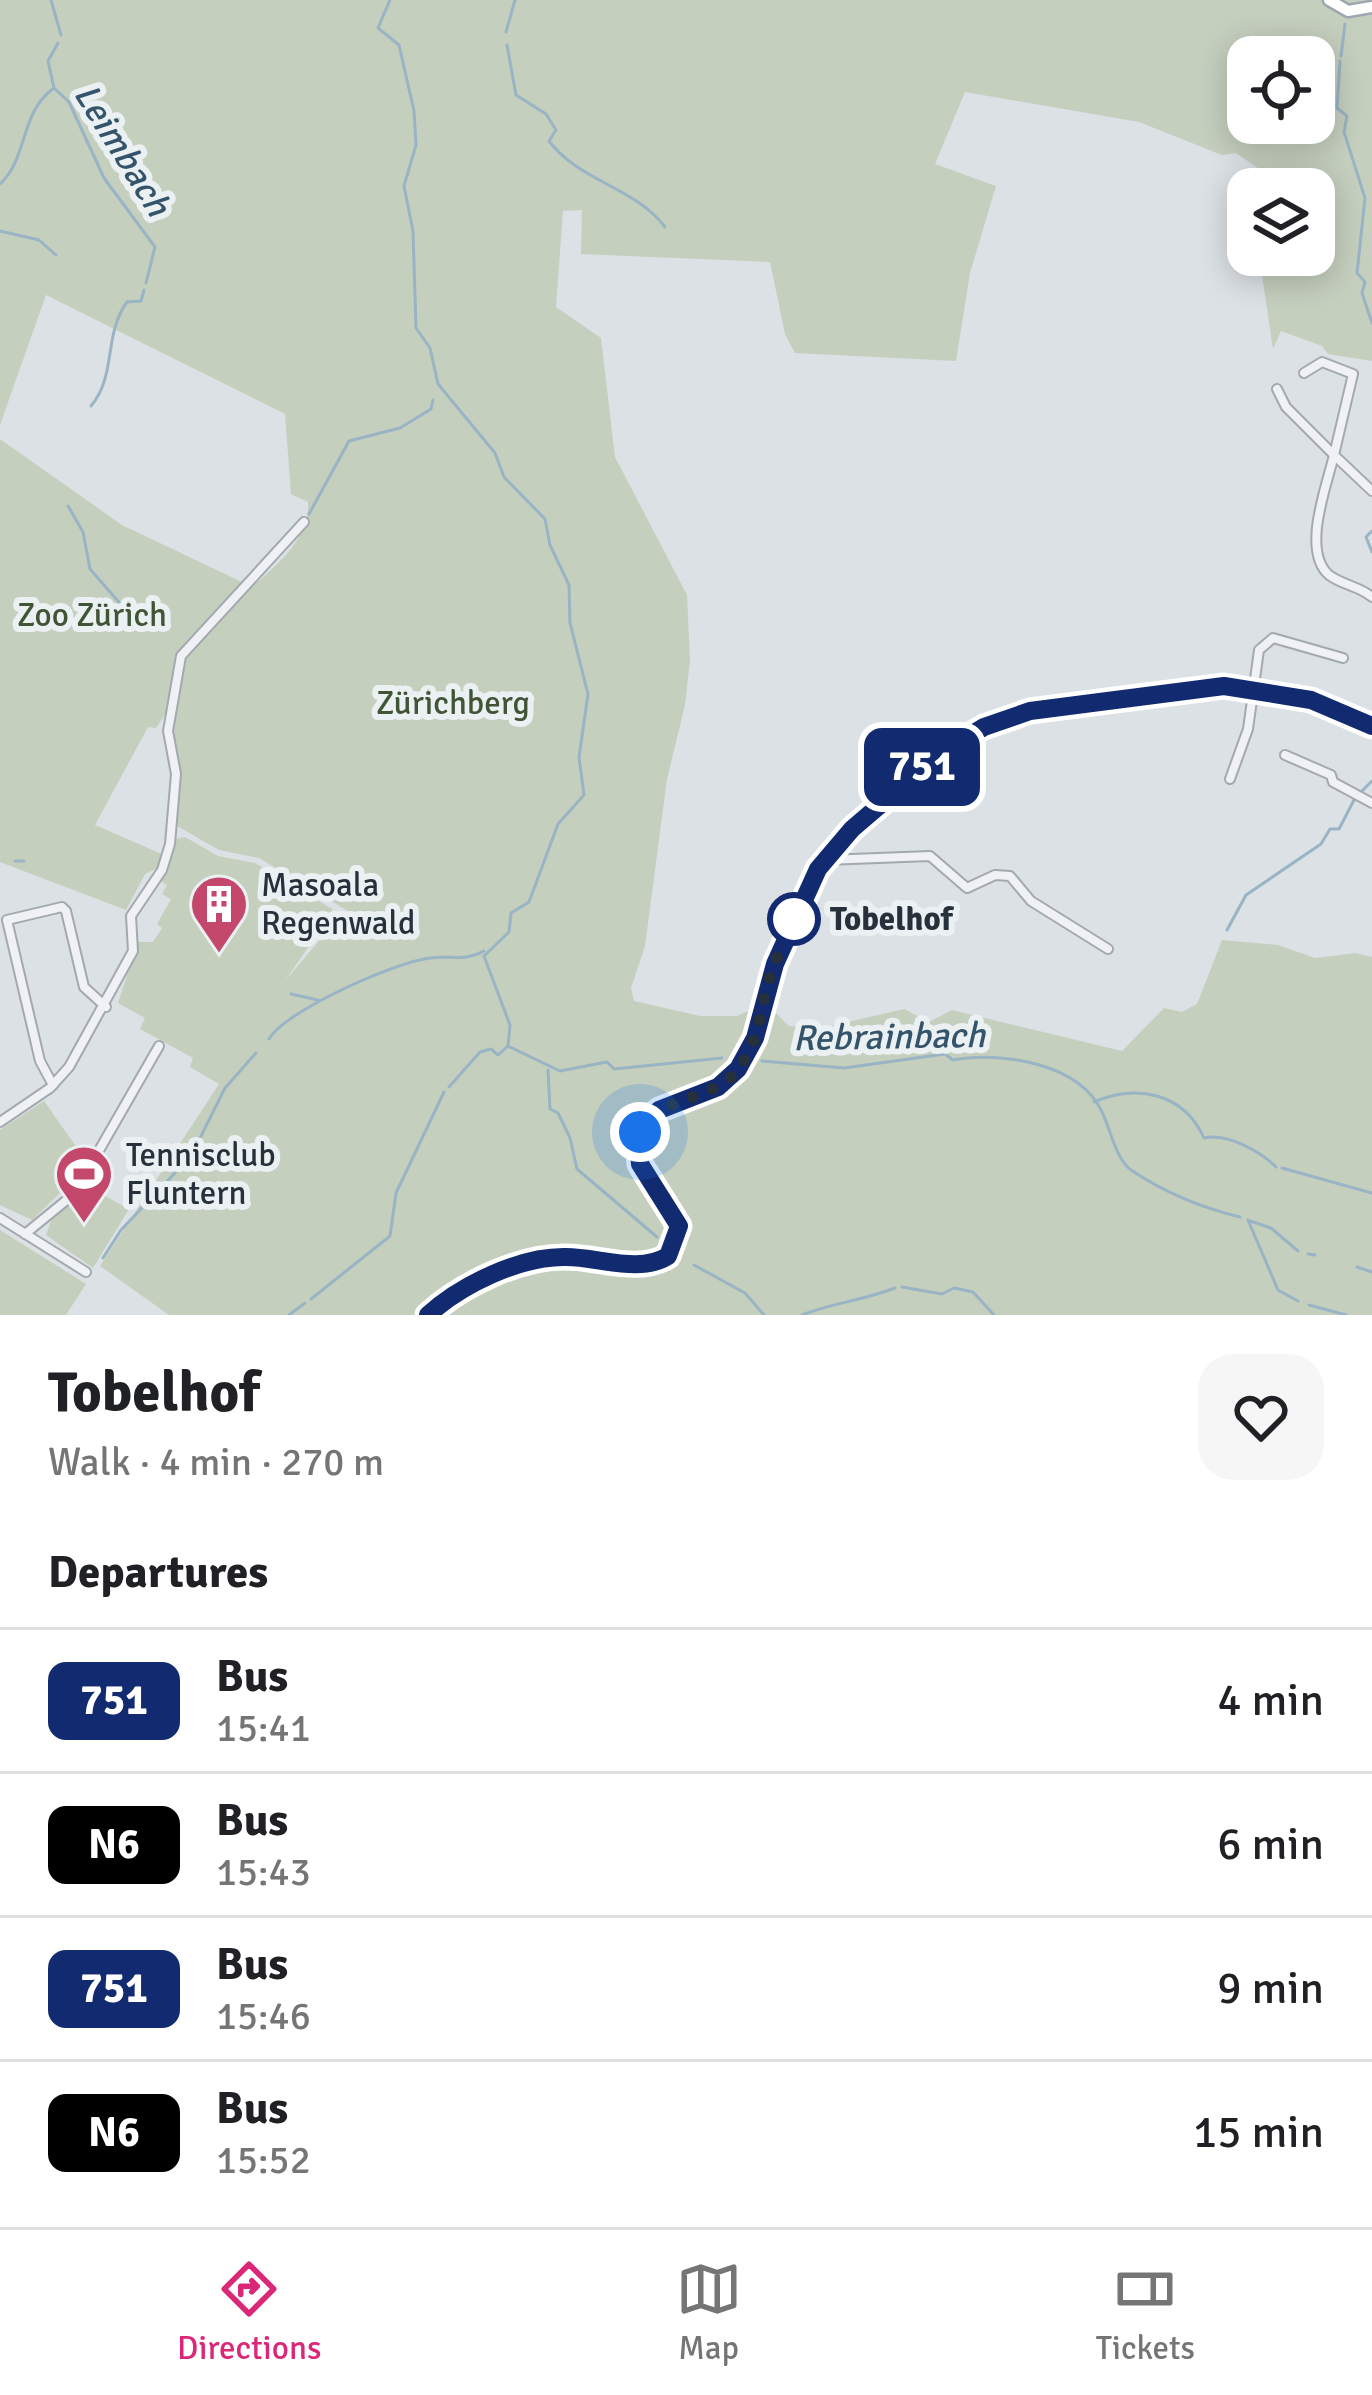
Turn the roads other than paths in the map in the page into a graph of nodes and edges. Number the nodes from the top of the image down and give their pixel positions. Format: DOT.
graph roads {
  1 [pos="1329,0"];
  2 [pos="1372,7"];
  3 [pos="1304,374"];
  4 [pos="1277,389"];
  5 [pos="1334,454"];
  6 [pos="1372,491"];
  7 [pos="304,522"];
  8 [pos="1372,597"];
  9 [pos="1343,658"];
  10 [pos="1255,689"];
  11 [pos="1372,725"];
  12 [pos="1285,755"];
  13 [pos="1230,779"];
  14 [pos="1372,802"];
  15 [pos="824,859"];
  16 [pos="1108,949"];
  17 [pos="106,1007"];
  18 [pos="159,1046"];
  19 [pos="53,1085"];
  20 [pos="0,1122"];
  21 [pos="0,1218"];
  22 [pos="25,1234"];
  23 [pos="86,1272"];
  24 [pos="428,1315"];
  1 -- 2 [label="main road"];
  3 -- 5 [label="street"];
  4 -- 5 [label="street"];
  5 -- 6 [label="street"];
  5 -- 8 [label="street"];
  7 -- 17 [label="street"];
  9 -- 10 [label="street"];
  10 -- 11 [label="main road"];
  10 -- 13 [label="street"];
  10 -- 15 [label="main road"];
  12 -- 14 [label="street"];
  15 -- 16 [label="street"];
  15 -- 24 [label="main road"];
  17 -- 19 [label="street"];
  17 -- 19 [label="street"];
  18 -- 22 [label="street"];
  19 -- 20 [label="street"];
  21 -- 22 [label="street"];
  22 -- 23 [label="street"];
}
